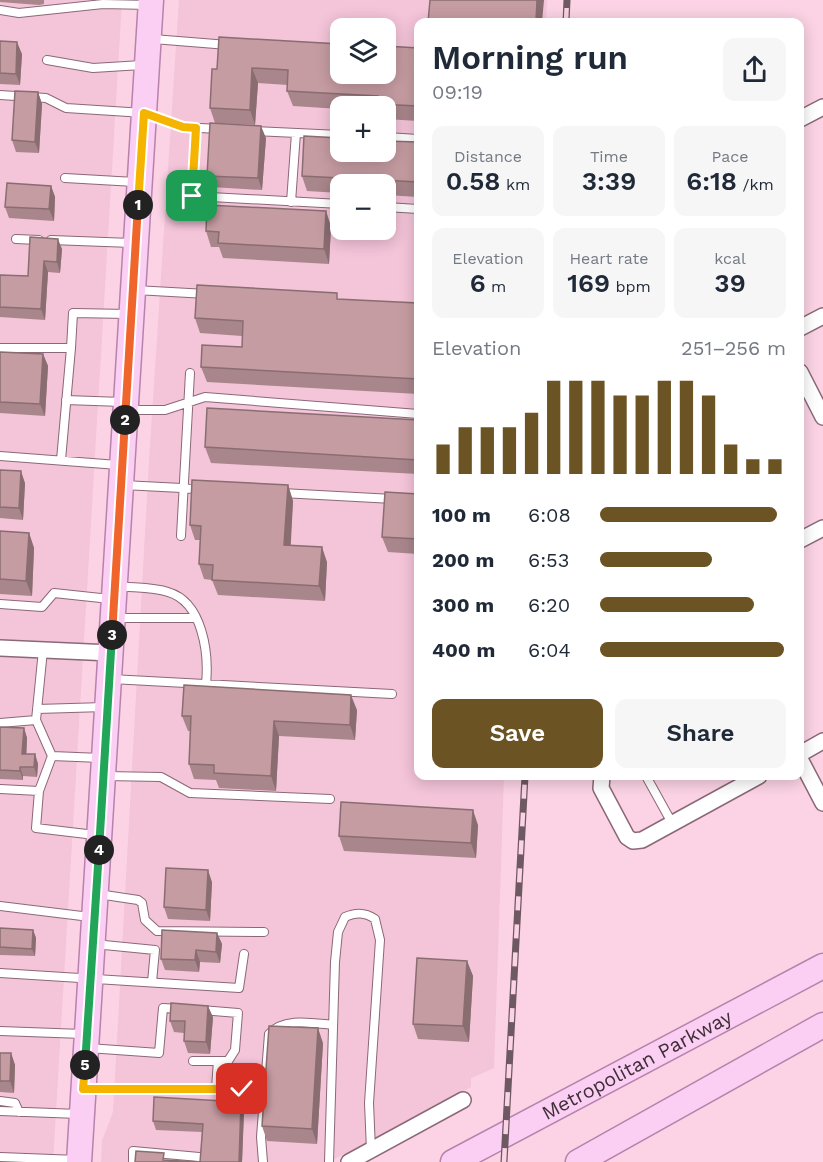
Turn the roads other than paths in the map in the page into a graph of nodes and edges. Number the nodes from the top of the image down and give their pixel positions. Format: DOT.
graph roads {
  1 [pos="103,2"];
  2 [pos="151,3"];
  3 [pos="0,10"];
  4 [pos="148,39"];
  5 [pos="239,46"];
  6 [pos="47,60"];
  7 [pos="147,65"];
  8 [pos="0,95"];
  9 [pos="823,107"];
  10 [pos="144,113"];
  11 [pos="804,117"];
  12 [pos="196,128"];
  13 [pos="229,129"];
  14 [pos="240,130"];
  15 [pos="296,133"];
  16 [pos="330,135"];
  17 [pos="396,138"];
  18 [pos="414,139"];
  19 [pos="65,178"];
  20 [pos="140,182"];
  21 [pos="291,202"];
  22 [pos="330,204"];
  23 [pos="396,208"];
  24 [pos="414,209"];
  25 [pos="16,239"];
  26 [pos="136,243"];
  27 [pos="133,290"];
  28 [pos="216,295"];
  29 [pos="132,314"];
  30 [pos="823,316"];
  31 [pos="804,326"];
  32 [pos="0,348"];
  33 [pos="71,348"];
  34 [pos="190,373"];
  35 [pos="804,380"];
  36 [pos="66,400"];
  37 [pos="188,402"];
  38 [pos="126,406"];
  39 [pos="414,414"];
  40 [pos="823,417"];
  41 [pos="0,456"];
  42 [pos="61,460"];
  43 [pos="122,475"];
  44 [pos="183,488"];
  45 [pos="213,490"];
  46 [pos="271,492"];
  47 [pos="407,500"];
  48 [pos="823,528"];
  49 [pos="181,536"];
  50 [pos="804,538"];
  51 [pos="114,601"];
  52 [pos="0,604"];
  53 [pos="195,618"];
  54 [pos="0,648"];
  55 [pos="43,650"];
  56 [pos="111,653"];
  57 [pos="110,679"];
  58 [pos="206,684"];
  59 [pos="392,694"];
  60 [pos="108,706"];
  61 [pos="37,709"];
  62 [pos="36,720"];
  63 [pos="0,723"];
  64 [pos="823,741"];
  65 [pos="804,751"];
  66 [pos="52,756"];
  67 [pos="104,767"];
  68 [pos="804,767"];
  69 [pos="602,780"];
  70 [pos="648,780"];
  71 [pos="752,780"];
  72 [pos="0,789"];
  73 [pos="39,791"];
  74 [pos="330,799"];
  75 [pos="823,803"];
  76 [pos="672,824"];
  77 [pos="100,836"];
  78 [pos="96,893"];
  79 [pos="0,906"];
  80 [pos="94,918"];
  81 [pos="264,932"];
  82 [pos="93,944"];
  83 [pos="244,954"];
  84 [pos="823,966"];
  85 [pos="0,973"];
  86 [pos="91,977"];
  87 [pos="152,982"];
  88 [pos="184,1009"];
  89 [pos="195,1010"];
  90 [pos="333,1025"];
  91 [pos="823,1026"];
  92 [pos="0,1031"];
  93 [pos="87,1041"];
  94 [pos="193,1060"];
  95 [pos="218,1061"];
  96 [pos="216,1088"];
  97 [pos="83,1089"];
  98 [pos="242,1089"];
  99 [pos="463,1100"];
  100 [pos="0,1101"];
  101 [pos="0,1111"];
  102 [pos="19,1112"];
  103 [pos="82,1114"];
  104 [pos="371,1150"];
  105 [pos="0,1157"];
  106 [pos="199,1157"];
  107 [pos="79,1161"];
  108 [pos="133,1162"];
  109 [pos="263,1162"];
  110 [pos="329,1162"];
  111 [pos="349,1162"];
  112 [pos="453,1162"];
  113 [pos="578,1162"];
  1 -- 2 [label="lane"];
  1 -- 3 [label="lane"];
  2 -- 4 [label="main road"];
  4 -- 5 [label="lane"];
  4 -- 7 [label="main road"];
  6 -- 7 [label="lane"];
  7 -- 10 [label="main road"];
  8 -- 10 [label="lane"];
  9 -- 11 [label="street"];
  10 -- 12 [label="lane"];
  10 -- 20 [label="main road"];
  12 -- 13 [label="lane"];
  12 -- 21 [label="lane"];
  14 -- 15 [label="lane"];
  15 -- 16 [label="lane"];
  15 -- 21 [label="lane"];
  17 -- 18 [label="lane"];
  19 -- 20 [label="lane"];
  20 -- 26 [label="main road"];
  21 -- 22 [label="lane"];
  23 -- 24 [label="lane"];
  25 -- 26 [label="lane"];
  26 -- 27 [label="main road"];
  27 -- 28 [label="lane"];
  27 -- 29 [label="main road"];
  29 -- 33 [label="lane"];
  29 -- 38 [label="main road"];
  30 -- 31 [label="street"];
  32 -- 33 [label="lane"];
  33 -- 36 [label="lane"];
  34 -- 37 [label="lane"];
  35 -- 40 [label="street"];
  36 -- 38 [label="lane"];
  36 -- 42 [label="lane"];
  37 -- 38 [label="lane"];
  37 -- 39 [label="lane"];
  37 -- 44 [label="lane"];
  38 -- 43 [label="main road"];
  41 -- 42 [label="lane"];
  42 -- 43 [label="lane"];
  43 -- 44 [label="lane"];
  43 -- 51 [label="main road"];
  44 -- 45 [label="lane"];
  44 -- 49 [label="lane"];
  46 -- 47 [label="lane"];
  48 -- 50 [label="street"];
  51 -- 52 [label="lane"];
  51 -- 53 [label="lane"];
  51 -- 53 [label="lane"];
  51 -- 56 [label="main road"];
  53 -- 58 [label="lane"];
  54 -- 55 [label="street"];
  55 -- 56 [label="street"];
  55 -- 61 [label="lane"];
  56 -- 57 [label="main road"];
  57 -- 58 [label="lane"];
  57 -- 60 [label="main road"];
  58 -- 59 [label="lane"];
  60 -- 61 [label="lane"];
  60 -- 67 [label="main road"];
  61 -- 62 [label="lane"];
  62 -- 63 [label="lane"];
  62 -- 66 [label="lane"];
  64 -- 65 [label="street"];
  66 -- 67 [label="lane"];
  66 -- 73 [label="lane"];
  67 -- 74 [label="lane"];
  67 -- 77 [label="main road"];
  68 -- 75 [label="street"];
  69 -- 76 [label="street"];
  70 -- 76 [label="lane"];
  71 -- 76 [label="street"];
  72 -- 73 [label="lane"];
  73 -- 77 [label="lane"];
  77 -- 78 [label="main road"];
  78 -- 80 [label="main road"];
  78 -- 81 [label="lane"];
  79 -- 80 [label="lane"];
  80 -- 82 [label="main road"];
  82 -- 86 [label="main road"];
  82 -- 87 [label="lane"];
  83 -- 87 [label="lane"];
  84 -- 112 [label="main road, Metropolitan Parkway"];
  85 -- 86 [label="lane"];
  86 -- 87 [label="lane"];
  86 -- 93 [label="main road"];
  88 -- 93 [label="lane"];
  89 -- 95 [label="lane"];
  90 -- 104 [label="lane"];
  90 -- 109 [label="lane"];
  90 -- 110 [label="lane"];
  91 -- 113 [label="main road"];
  92 -- 93 [label="lane"];
  93 -- 97 [label="main road"];
  94 -- 95 [label="lane"];
  95 -- 96 [label="lane"];
  96 -- 97 [label="lane"];
  96 -- 98 [label="lane"];
  97 -- 103 [label="main road"];
  99 -- 104 [label="street"];
  100 -- 102 [label="lane"];
  101 -- 102 [label="lane"];
  102 -- 103 [label="lane"];
  103 -- 107 [label="main road"];
  104 -- 111 [label="street"];
  105 -- 107 [label="lane"];
  106 -- 108 [label="lane"];
}
